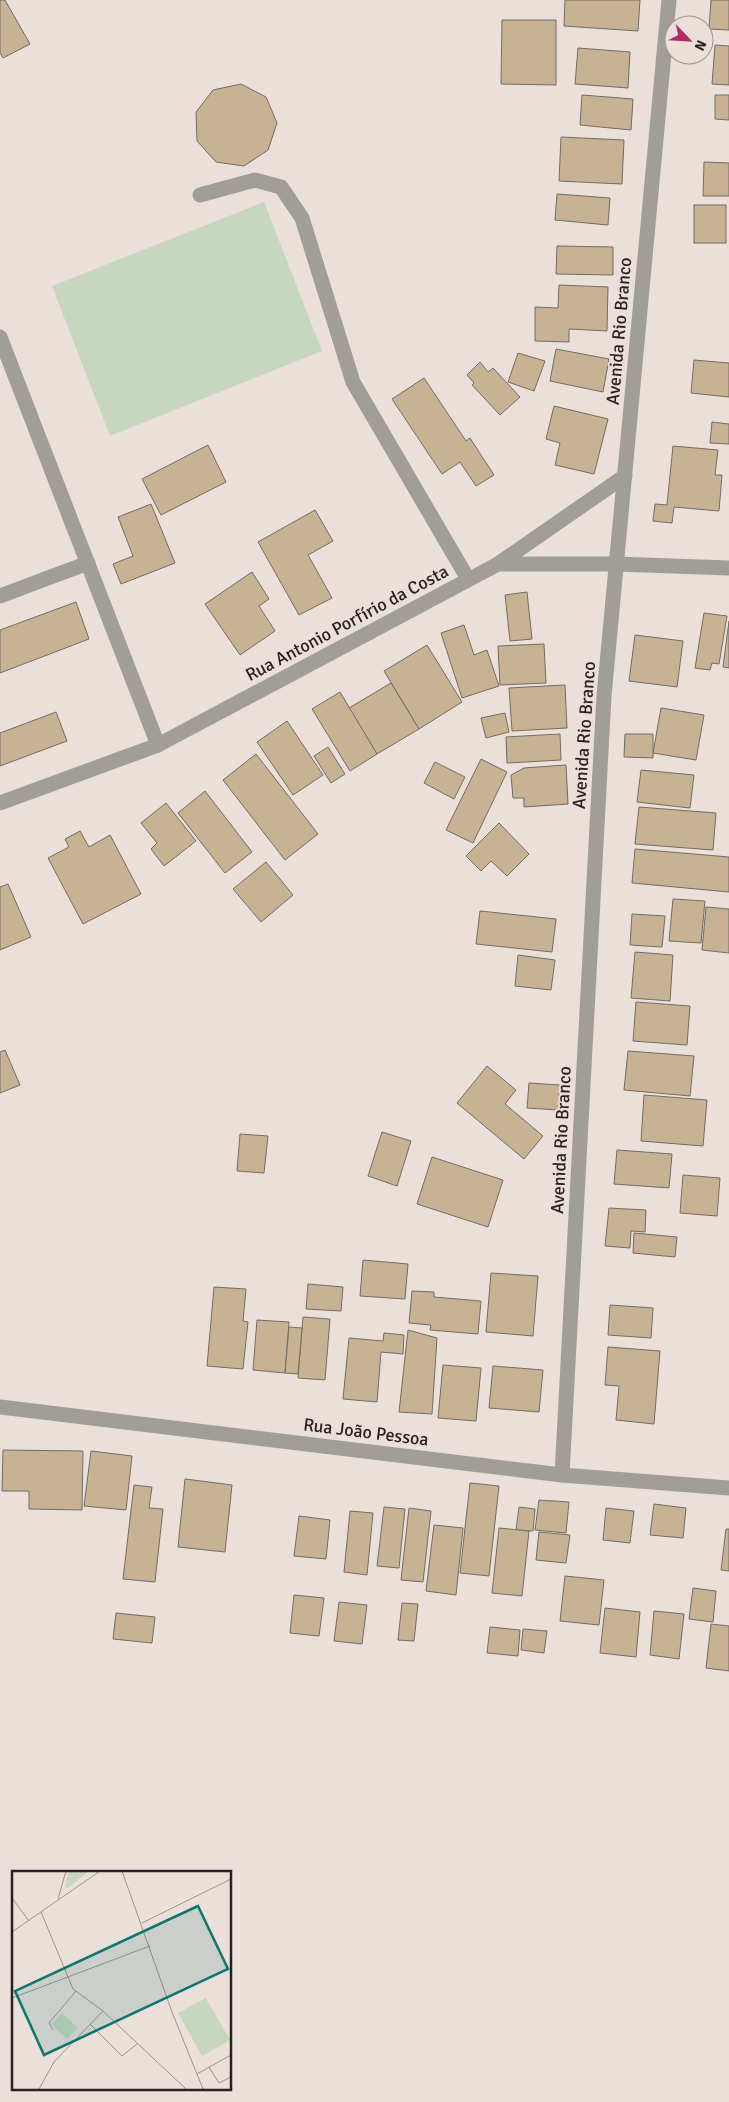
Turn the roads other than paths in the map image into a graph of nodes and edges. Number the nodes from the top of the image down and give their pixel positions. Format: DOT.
graph roads {
  1 [pos="670,0"];
  2 [pos="200,195"];
  3 [pos="0,337"];
  4 [pos="624,476"];
  5 [pos="88,563"];
  6 [pos="498,564"];
  7 [pos="616,564"];
  8 [pos="729,568"];
  9 [pos="468,580"];
  10 [pos="0,596"];
  11 [pos="158,745"];
  12 [pos="0,803"];
  13 [pos="0,1407"];
  14 [pos="562,1475"];
  15 [pos="729,1488"];
  1 -- 4 [label="street, Avenida Rio Branco"];
  2 -- 9 [label="street"];
  3 -- 5 [label="street"];
  4 -- 6 [label="street"];
  4 -- 7 [label="street, Avenida Rio Branco"];
  5 -- 10 [label="street"];
  5 -- 11 [label="street"];
  6 -- 7 [label="street, Rua Antonio Porfírio da Costa"];
  6 -- 9 [label="street, Rua Antonio Porfírio da Costa"];
  7 -- 8 [label="street, Rua Antonio Porfírio da Costa"];
  7 -- 14 [label="street, Avenida Rio Branco"];
  9 -- 11 [label="street, Rua Antonio Porfírio da Costa"];
  11 -- 12 [label="street, Rua Antonio Porfírio da Costa"];
  13 -- 14 [label="street, Rua João Pessoa"];
  14 -- 15 [label="street, Rua João Pessoa"];
}
